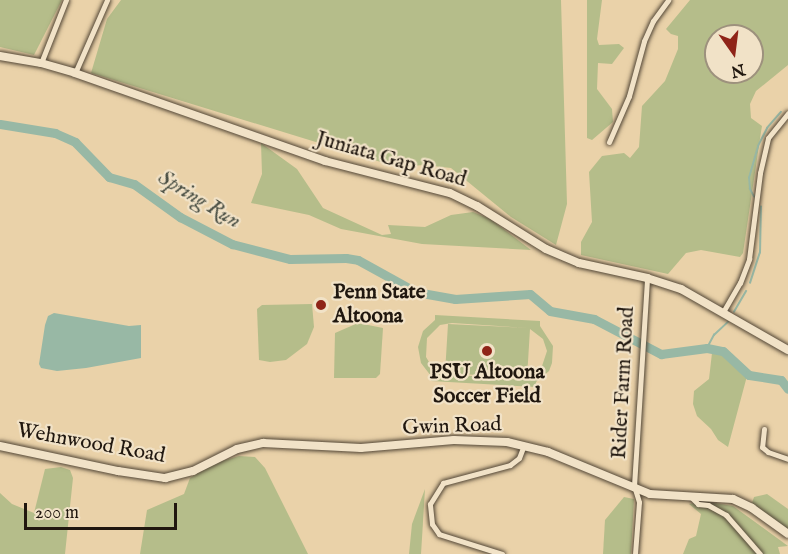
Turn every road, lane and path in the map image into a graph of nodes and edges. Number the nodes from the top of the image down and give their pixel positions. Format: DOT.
graph roads {
  1 [pos="66,0"];
  2 [pos="107,0"];
  3 [pos="668,0"];
  4 [pos="0,56"];
  5 [pos="41,63"];
  6 [pos="75,73"];
  7 [pos="788,113"];
  8 [pos="609,142"];
  9 [pos="646,278"];
  10 [pos="723,312"];
  11 [pos="788,350"];
  12 [pos="764,429"];
  13 [pos="524,445"];
  14 [pos="0,446"];
  15 [pos="788,459"];
  16 [pos="176,476"];
  17 [pos="636,490"];
  18 [pos="691,497"];
  19 [pos="788,534"];
  20 [pos="502,554"];
  21 [pos="635,554"];
  22 [pos="760,554"];
  1 -- 5 [label="street"];
  2 -- 6 [label="street"];
  3 -- 8 [label="street"];
  4 -- 5 [label="main road, Juniata Gap Road"];
  5 -- 6 [label="main road, Juniata Gap Road"];
  6 -- 9 [label="main road, Juniata Gap Road"];
  7 -- 10 [label="street"];
  9 -- 10 [label="main road, Juniata Gap Road"];
  9 -- 17 [label="street, Rider Farm Road"];
  10 -- 11 [label="main road, Juniata Gap Road"];
  12 -- 15 [label="street"];
  13 -- 16 [label="main road, Gwin Road"];
  13 -- 17 [label="main road, Gwin Road"];
  13 -- 20 [label="street"];
  14 -- 16 [label="main road, Wehnwood Road"];
  17 -- 18 [label="main road, Gwin Road"];
  17 -- 21 [label="street, Rider Farm Road"];
  18 -- 19 [label="main road, Gwin Road"];
  18 -- 22 [label="street"];
}
